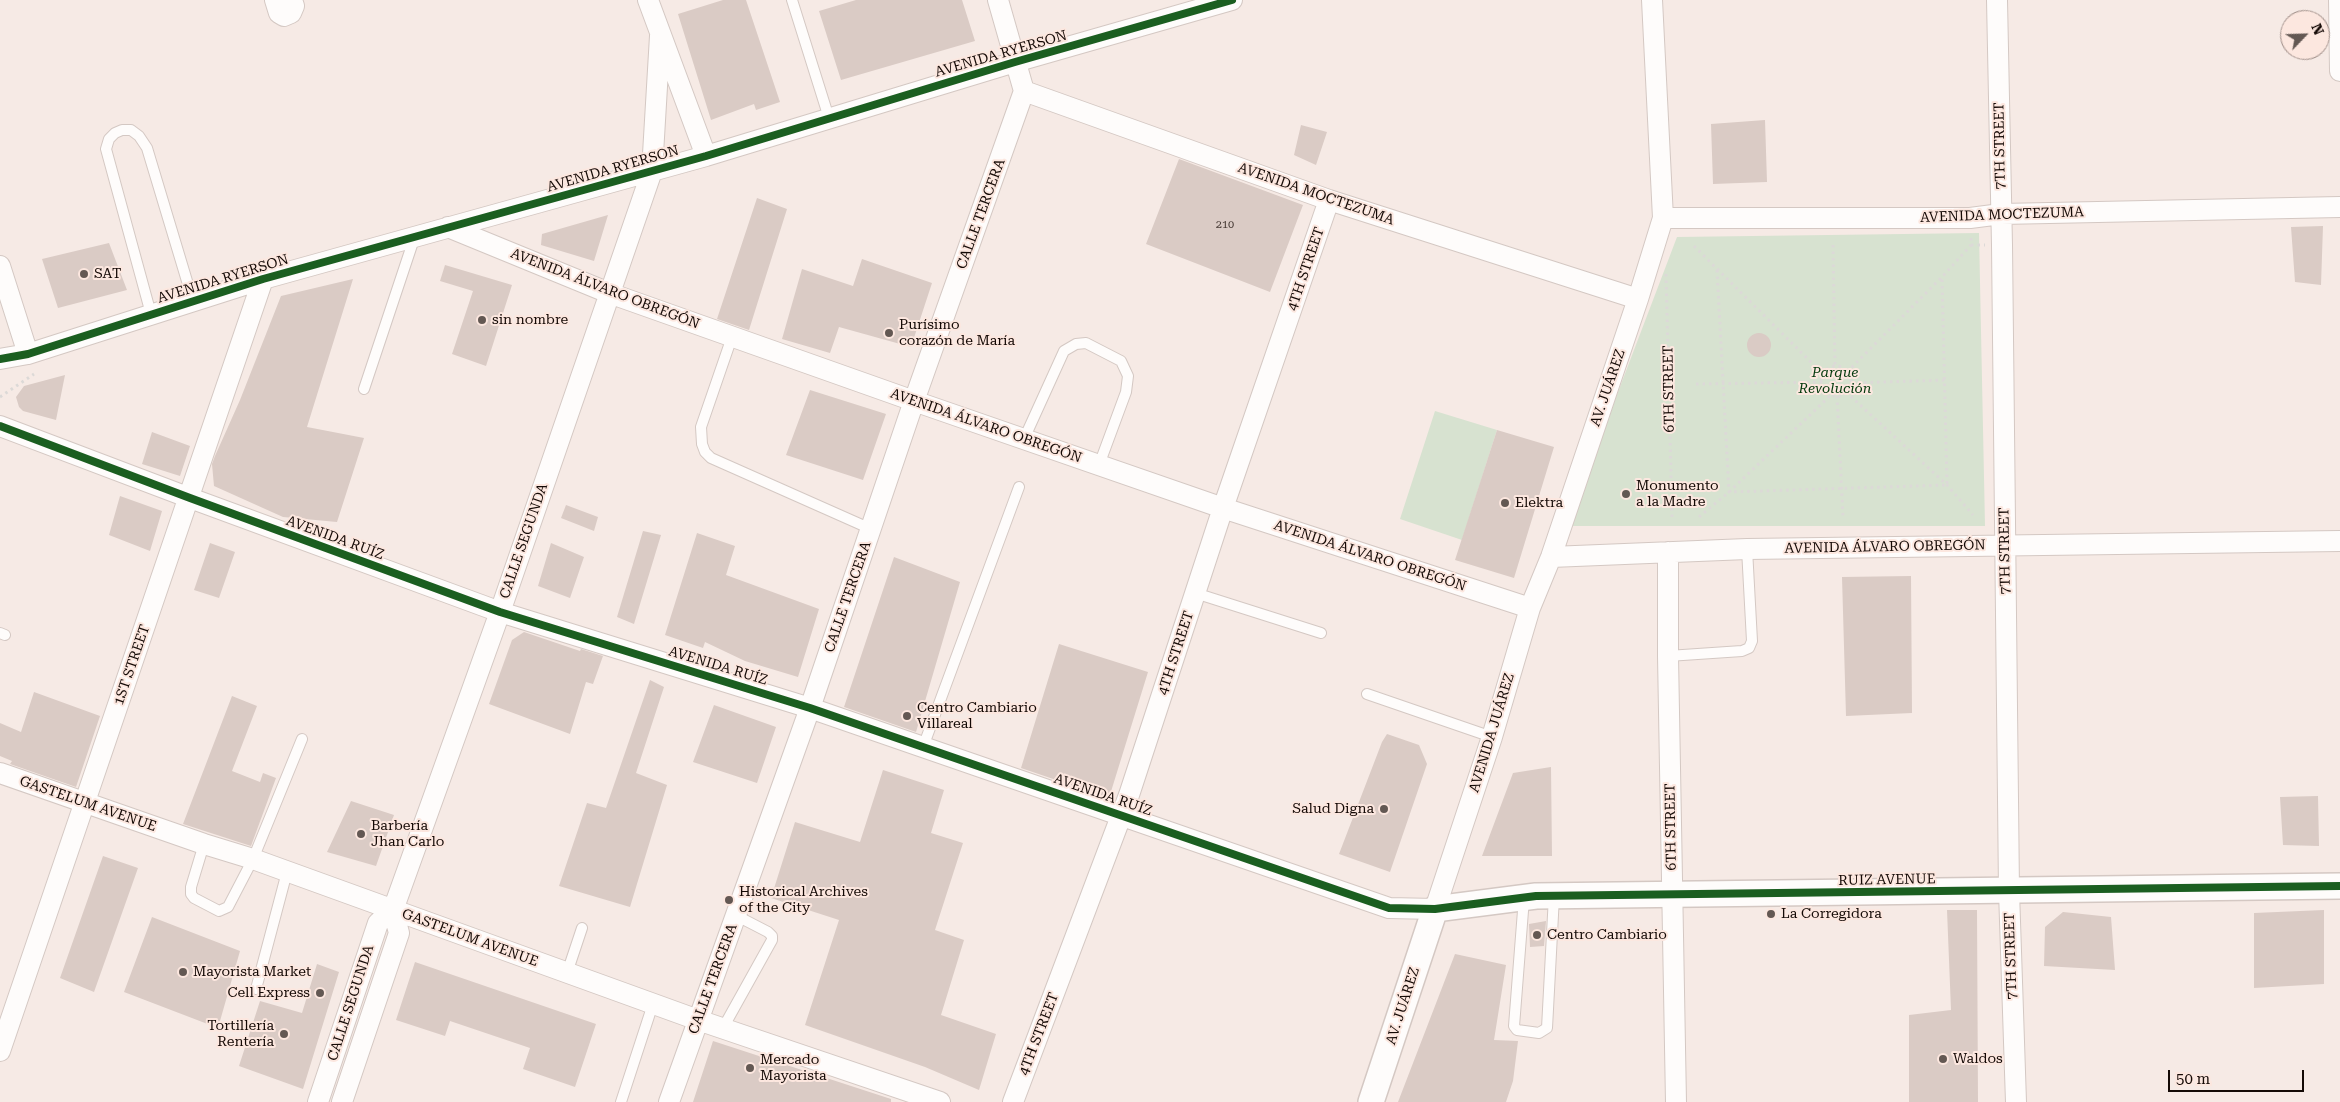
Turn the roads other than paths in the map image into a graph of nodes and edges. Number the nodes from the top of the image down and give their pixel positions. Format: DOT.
graph roads {
  1 [pos="275,0"];
  2 [pos="292,0"];
  3 [pos="648,0"];
  4 [pos="792,0"];
  5 [pos="998,0"];
  6 [pos="1232,0"];
  7 [pos="1652,0"];
  8 [pos="1997,0"];
  9 [pos="2339,0"];
  10 [pos="660,36"];
  11 [pos="1015,62"];
  12 [pos="2340,71"];
  13 [pos="1024,90"];
  14 [pos="829,118"];
  15 [pos="706,156"];
  16 [pos="652,171"];
  17 [pos="1330,200"];
  18 [pos="2340,207"];
  19 [pos="2001,214"];
  20 [pos="1663,218"];
  21 [pos="448,227"];
  22 [pos="415,236"];
  23 [pos="0,266"];
  24 [pos="263,279"];
  25 [pos="609,293"];
  26 [pos="1638,300"];
  27 [pos="193,301"];
  28 [pos="151,314"];
  29 [pos="732,337"];
  30 [pos="28,354"];
  31 [pos="0,359"];
  32 [pos="364,389"];
  33 [pos="914,401"];
  34 [pos="0,426"];
  35 [pos="1024,439"];
  36 [pos="1099,465"];
  37 [pos="1019,487"];
  38 [pos="190,498"];
  39 [pos="1223,508"];
  40 [pos="871,530"];
  41 [pos="2340,540"];
  42 [pos="2006,545"];
  43 [pos="1747,549"];
  44 [pos="1668,552"];
  45 [pos="1551,557"];
  46 [pos="1195,593"];
  47 [pos="1530,608"];
  48 [pos="500,612"];
  49 [pos="1321,633"];
  50 [pos="1668,656"];
  51 [pos="1367,694"];
  52 [pos="810,708"];
  53 [pos="1492,737"];
  54 [pos="302,739"];
  55 [pos="923,747"];
  56 [pos="0,773"];
  57 [pos="84,802"];
  58 [pos="1121,815"];
  59 [pos="204,844"];
  60 [pos="253,859"];
  61 [pos="287,872"];
  62 [pos="2340,886"];
  63 [pos="2008,891"];
  64 [pos="1672,895"];
  65 [pos="1554,896"];
  66 [pos="1524,898"];
  67 [pos="1435,909"];
  68 [pos="393,910"];
  69 [pos="737,916"];
  70 [pos="582,928"];
  71 [pos="568,973"];
  72 [pos="256,989"];
  73 [pos="653,1004"];
  74 [pos="698,1020"];
  75 [pos="723,1028"];
  76 [pos="0,1051"];
  77 [pos="318,1102"];
  78 [pos="342,1102"];
  79 [pos="621,1102"];
  80 [pos="669,1102"];
  81 [pos="940,1102"];
  82 [pos="1013,1102"];
  83 [pos="1371,1102"];
  84 [pos="1676,1102"];
  85 [pos="2016,1102"];
  1 -- 2 [label="street"];
  3 -- 10 [label="street"];
  4 -- 14 [label="lane"];
  5 -- 11 [label="street"];
  6 -- 11 [label="street, AVENIDA RYERSON"];
  7 -- 20 [label="street"];
  8 -- 19 [label="street, 7TH STREET"];
  9 -- 12 [label="street"];
  10 -- 15 [label="street"];
  10 -- 16 [label="street, CALLE SEGUNDA"];
  11 -- 13 [label="street"];
  11 -- 14 [label="street, AVENIDA RYERSON"];
  13 -- 17 [label="street, AVENIDA MOCTEZUMA"];
  13 -- 33 [label="street, CALLE TERCERA"];
  14 -- 15 [label="street, AVENIDA RYERSON"];
  15 -- 16 [label="street, AVENIDA RYERSON"];
  16 -- 21 [label="street, AVENIDA RYERSON"];
  16 -- 25 [label="street, CALLE SEGUNDA"];
  17 -- 26 [label="street, AVENIDA MOCTEZUMA"];
  17 -- 39 [label="street, 4TH STREET"];
  18 -- 19 [label="street, AVENIDA MOCTEZUMA"];
  19 -- 20 [label="street, AVENIDA MOCTEZUMA"];
  19 -- 42 [label="street, 7TH STREET"];
  20 -- 26 [label="street, AV. JUÁREZ"];
  21 -- 22 [label="street, AVENIDA RYERSON"];
  21 -- 25 [label="street, AVENIDA ÁLVARO OBREGÓN"];
  22 -- 24 [label="street, AVENIDA RYERSON"];
  22 -- 32 [label="lane"];
  23 -- 30 [label="street"];
  24 -- 27 [label="street, AVENIDA RYERSON"];
  24 -- 38 [label="street, 1ST STREET"];
  25 -- 29 [label="street, AVENIDA ÁLVARO OBREGÓN"];
  25 -- 48 [label="street, CALLE SEGUNDA"];
  26 -- 45 [label="street, AV. JUÁREZ"];
  27 -- 28 [label="street, AVENIDA RYERSON"];
  27 -- 28 [label="lane"];
  28 -- 30 [label="street, AVENIDA RYERSON"];
  29 -- 33 [label="street, AVENIDA ÁLVARO OBREGÓN"];
  29 -- 40 [label="lane"];
  30 -- 31 [label="street, AVENIDA RYERSON"];
  33 -- 35 [label="street, AVENIDA ÁLVARO OBREGÓN"];
  33 -- 40 [label="street, CALLE TERCERA"];
  34 -- 38 [label="street, AVENIDA RUÍZ"];
  35 -- 36 [label="street, AVENIDA ÁLVARO OBREGÓN"];
  35 -- 36 [label="lane"];
  36 -- 39 [label="street, AVENIDA ÁLVARO OBREGÓN"];
  37 -- 55 [label="lane"];
  38 -- 48 [label="street, AVENIDA RUÍZ"];
  38 -- 57 [label="street, 1ST STREET"];
  39 -- 46 [label="street, 4TH STREET"];
  39 -- 47 [label="street, AVENIDA ÁLVARO OBREGÓN"];
  40 -- 52 [label="street, CALLE TERCERA"];
  41 -- 42 [label="street, AVENIDA ÁLVARO OBREGÓN"];
  42 -- 43 [label="street, AVENIDA ÁLVARO OBREGÓN"];
  42 -- 63 [label="street, 7TH STREET"];
  43 -- 44 [label="street, AVENIDA ÁLVARO OBREGÓN"];
  43 -- 50 [label="lane"];
  44 -- 45 [label="street, AVENIDA ÁLVARO OBREGÓN"];
  44 -- 50 [label="street, 6TH STREET"];
  45 -- 47 [label="street, AVENIDA JUÁREZ"];
  46 -- 49 [label="lane"];
  46 -- 58 [label="street, 4TH STREET"];
  47 -- 53 [label="street, AVENIDA JUÁREZ"];
  48 -- 52 [label="street, AVENIDA RUÍZ"];
  48 -- 68 [label="street, CALLE SEGUNDA"];
  50 -- 64 [label="street, 6TH STREET"];
  51 -- 53 [label="lane"];
  52 -- 55 [label="street, AVENIDA RUÍZ"];
  52 -- 69 [label="street, CALLE TERCERA"];
  53 -- 67 [label="street, AVENIDA JUÁREZ"];
  54 -- 60 [label="lane"];
  55 -- 58 [label="street, AVENIDA RUÍZ"];
  56 -- 57 [label="street, GASTELUM AVENUE"];
  57 -- 59 [label="street, GASTELUM AVENUE"];
  57 -- 76 [label="street, 1ST STREET"];
  58 -- 67 [label="street, AVENIDA RUÍZ"];
  58 -- 82 [label="street, 4TH STREET"];
  59 -- 60 [label="street, GASTELUM AVENUE"];
  59 -- 60 [label="lane"];
  60 -- 61 [label="street, GASTELUM AVENUE"];
  61 -- 68 [label="street, GASTELUM AVENUE"];
  61 -- 72 [label="lane"];
  62 -- 63 [label="street, RUIZ AVENUE"];
  63 -- 64 [label="street, RUIZ AVENUE"];
  63 -- 85 [label="street, 7TH STREET"];
  64 -- 65 [label="street, RUIZ AVENUE"];
  64 -- 84 [label="street, 6TH STREET"];
  65 -- 66 [label="street, RUIZ AVENUE"];
  65 -- 66 [label="lane"];
  66 -- 67 [label="street, RUIZ AVENUE"];
  67 -- 83 [label="street, AV. JUÁREZ"];
  68 -- 71 [label="street, GASTELUM AVENUE"];
  68 -- 77 [label="street, CALLE SEGUNDA"];
  68 -- 78 [label="street, CALLE SEGUNDA"];
  69 -- 74 [label="street, CALLE TERCERA"];
  69 -- 75 [label="lane"];
  70 -- 71 [label="lane"];
  71 -- 73 [label="street, GASTELUM AVENUE"];
  73 -- 74 [label="street, GASTELUM AVENUE"];
  73 -- 79 [label="lane"];
  74 -- 75 [label="street, GASTELUM AVENUE"];
  74 -- 80 [label="street, CALLE TERCERA"];
  75 -- 81 [label="street, GASTELUM AVENUE"];
}
